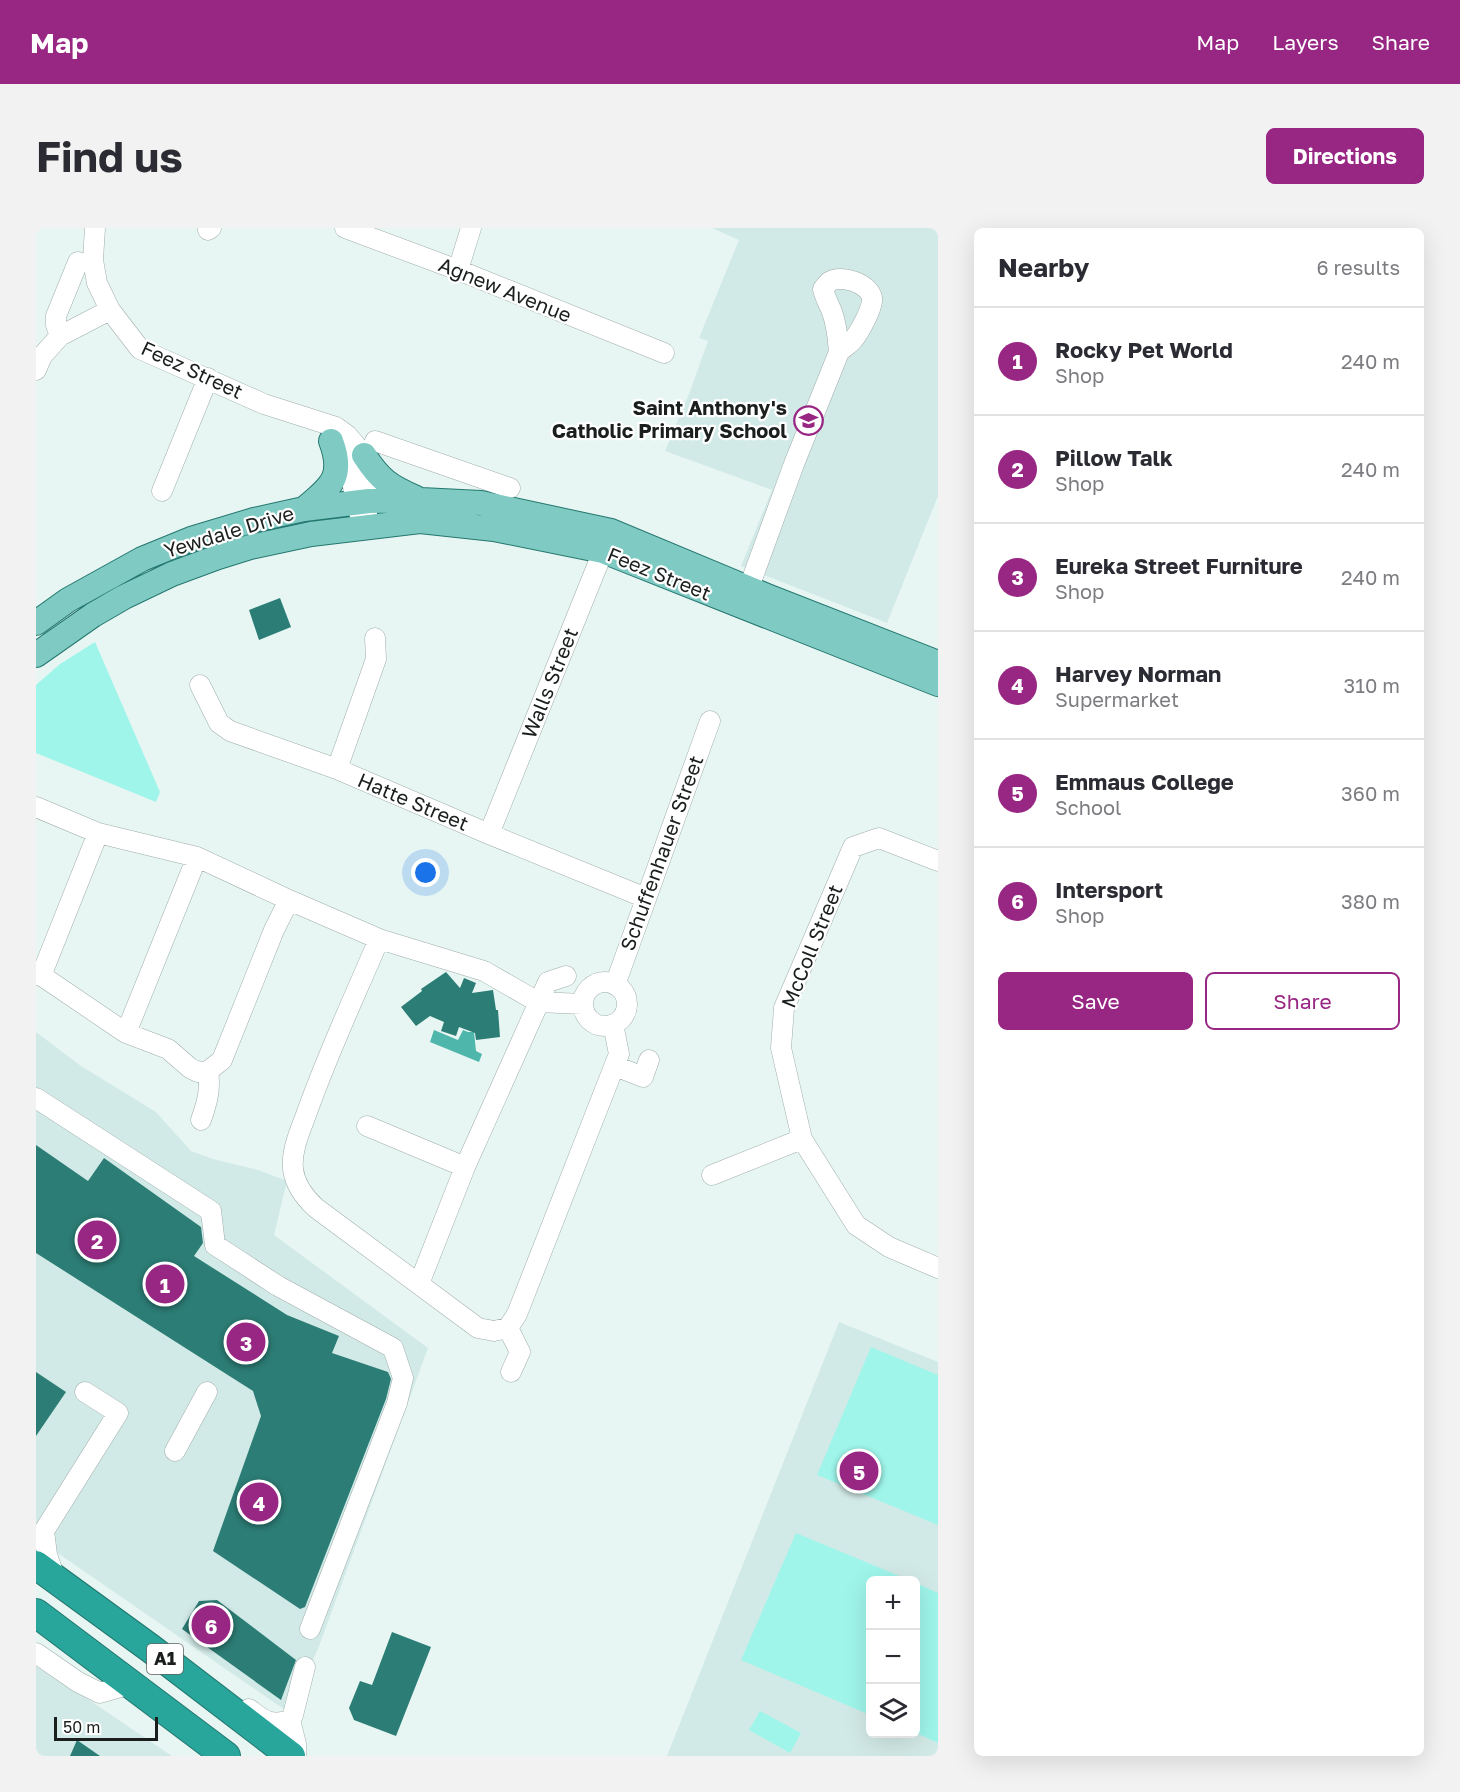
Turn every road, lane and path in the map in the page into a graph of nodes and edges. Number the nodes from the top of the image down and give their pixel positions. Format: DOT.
graph roads {
  1 [pos="95,228"];
  2 [pos="345,228"];
  3 [pos="471,228"];
  4 [pos="78,262"];
  5 [pos="458,270"];
  6 [pos="110,310"];
  7 [pos="60,336"];
  8 [pos="839,352"];
  9 [pos="664,353"];
  10 [pos="36,370"];
  11 [pos="208,378"];
  12 [pos="301,417"];
  13 [pos="332,441"];
  14 [pos="369,448"];
  15 [pos="488,480"];
  16 [pos="510,488"];
  17 [pos="162,491"];
  18 [pos="421,500"];
  19 [pos="362,502"];
  20 [pos="483,504"];
  21 [pos="304,509"];
  22 [pos="366,527"];
  23 [pos="607,541"];
  24 [pos="746,598"];
  25 [pos="36,623"];
  26 [pos="375,638"];
  27 [pos="36,655"];
  28 [pos="938,663"];
  29 [pos="938,684"];
  30 [pos="200,685"];
  31 [pos="710,721"];
  32 [pos="337,769"];
  33 [pos="36,807"];
  34 [pos="98,834"];
  35 [pos="489,834"];
  36 [pos="197,857"];
  37 [pos="938,861"];
  38 [pos="646,898"];
  39 [pos="289,900"];
  40 [pos="379,939"];
  41 [pos="39,974"];
  42 [pos="566,976"];
  43 [pos="615,985"];
  44 [pos="538,1002"];
  45 [pos="583,1004"];
  46 [pos="613,1024"];
  47 [pos="126,1033"];
  48 [pos="649,1060"];
  49 [pos="615,1066"];
  50 [pos="208,1071"];
  51 [pos="36,1098"];
  52 [pos="201,1120"];
  53 [pos="367,1126"];
  54 [pos="802,1139"];
  55 [pos="465,1167"];
  56 [pos="712,1174"];
  57 [pos="938,1268"];
  58 [pos="419,1284"];
  59 [pos="508,1328"];
  60 [pos="511,1372"];
  61 [pos="85,1392"];
  62 [pos="207,1392"];
  63 [pos="115,1411"];
  64 [pos="175,1451"];
  65 [pos="36,1527"];
  66 [pos="46,1572"];
  67 [pos="36,1613"];
  68 [pos="310,1629"];
  69 [pos="150,1648"];
  70 [pos="36,1653"];
  71 [pos="305,1667"];
  72 [pos="131,1684"];
  73 [pos="290,1720"];
  74 [pos="226,1756"];
  75 [pos="293,1756"];
  1 -- 6 [label="street, Feez Street"];
  2 -- 5 [label="street, Agnew Avenue"];
  3 -- 5 [label="street"];
  4 -- 7 [label="street"];
  5 -- 9 [label="street, Agnew Avenue"];
  6 -- 7 [label="street"];
  6 -- 11 [label="street, Feez Street"];
  7 -- 10 [label="street"];
  8 -- 24 [label="street"];
  11 -- 12 [label="street, Feez Street"];
  11 -- 17 [label="street"];
  12 -- 13 [label="street, Feez Street"];
  12 -- 14 [label="street, Feez Street"];
  13 -- 19 [label="street, Feez Street"];
  13 -- 21 [label="main road"];
  14 -- 15 [label="street, Feez Street"];
  14 -- 18 [label="main road"];
  14 -- 19 [label="street, Feez Street"];
  15 -- 16 [label="street, Feez Street"];
  15 -- 20 [label="street"];
  18 -- 19 [label="main road, Feez Street"];
  18 -- 20 [label="main road, Feez Street"];
  19 -- 21 [label="main road, Yewdale Drive"];
  19 -- 22 [label="street, Feez Street"];
  20 -- 23 [label="main road, Feez Street"];
  21 -- 25 [label="main road, Yewdale Drive"];
  22 -- 23 [label="main road, Feez Street"];
  22 -- 27 [label="main road, Yewdale Drive"];
  23 -- 24 [label="main road, Feez Street"];
  23 -- 35 [label="street, Walls Street"];
  24 -- 28 [label="main road, Feez Street"];
  24 -- 29 [label="main road, Feez Street"];
  26 -- 32 [label="street"];
  30 -- 32 [label="street, Hatte Street"];
  31 -- 38 [label="street, Schuffenhauer Street"];
  32 -- 35 [label="street, Hatte Street"];
  33 -- 34 [label="street"];
  34 -- 36 [label="street"];
  34 -- 41 [label="street"];
  35 -- 38 [label="street, Hatte Street"];
  36 -- 39 [label="street"];
  36 -- 47 [label="street"];
  37 -- 54 [label="street, McColl Street"];
  38 -- 43 [label="street, Schuffenhauer Street"];
  39 -- 40 [label="street"];
  39 -- 50 [label="street"];
  40 -- 44 [label="street"];
  40 -- 58 [label="street"];
  41 -- 47 [label="street"];
  42 -- 44 [label="street"];
  43 -- 45 [label="street"];
  43 -- 46 [label="street"];
  44 -- 45 [label="street"];
  44 -- 55 [label="street"];
  45 -- 46 [label="street"];
  46 -- 49 [label="street"];
  47 -- 50 [label="street"];
  48 -- 49 [label="street"];
  49 -- 59 [label="street"];
  50 -- 52 [label="street"];
  51 -- 68 [label="street"];
  53 -- 55 [label="street"];
  54 -- 56 [label="street"];
  54 -- 57 [label="street, McColl Street"];
  55 -- 58 [label="street"];
  58 -- 59 [label="street"];
  59 -- 60 [label="street"];
  61 -- 63 [label="street"];
  62 -- 64 [label="street"];
  63 -- 65 [label="street"];
  63 -- 66 [label="street"];
  66 -- 69 [label="highway, A1"];
  67 -- 72 [label="highway, A1"];
  69 -- 73 [label="street"];
  69 -- 75 [label="highway, A1"];
  70 -- 72 [label="street"];
  71 -- 73 [label="street"];
  72 -- 74 [label="highway, A1"];
  73 -- 75 [label="street"];
}
